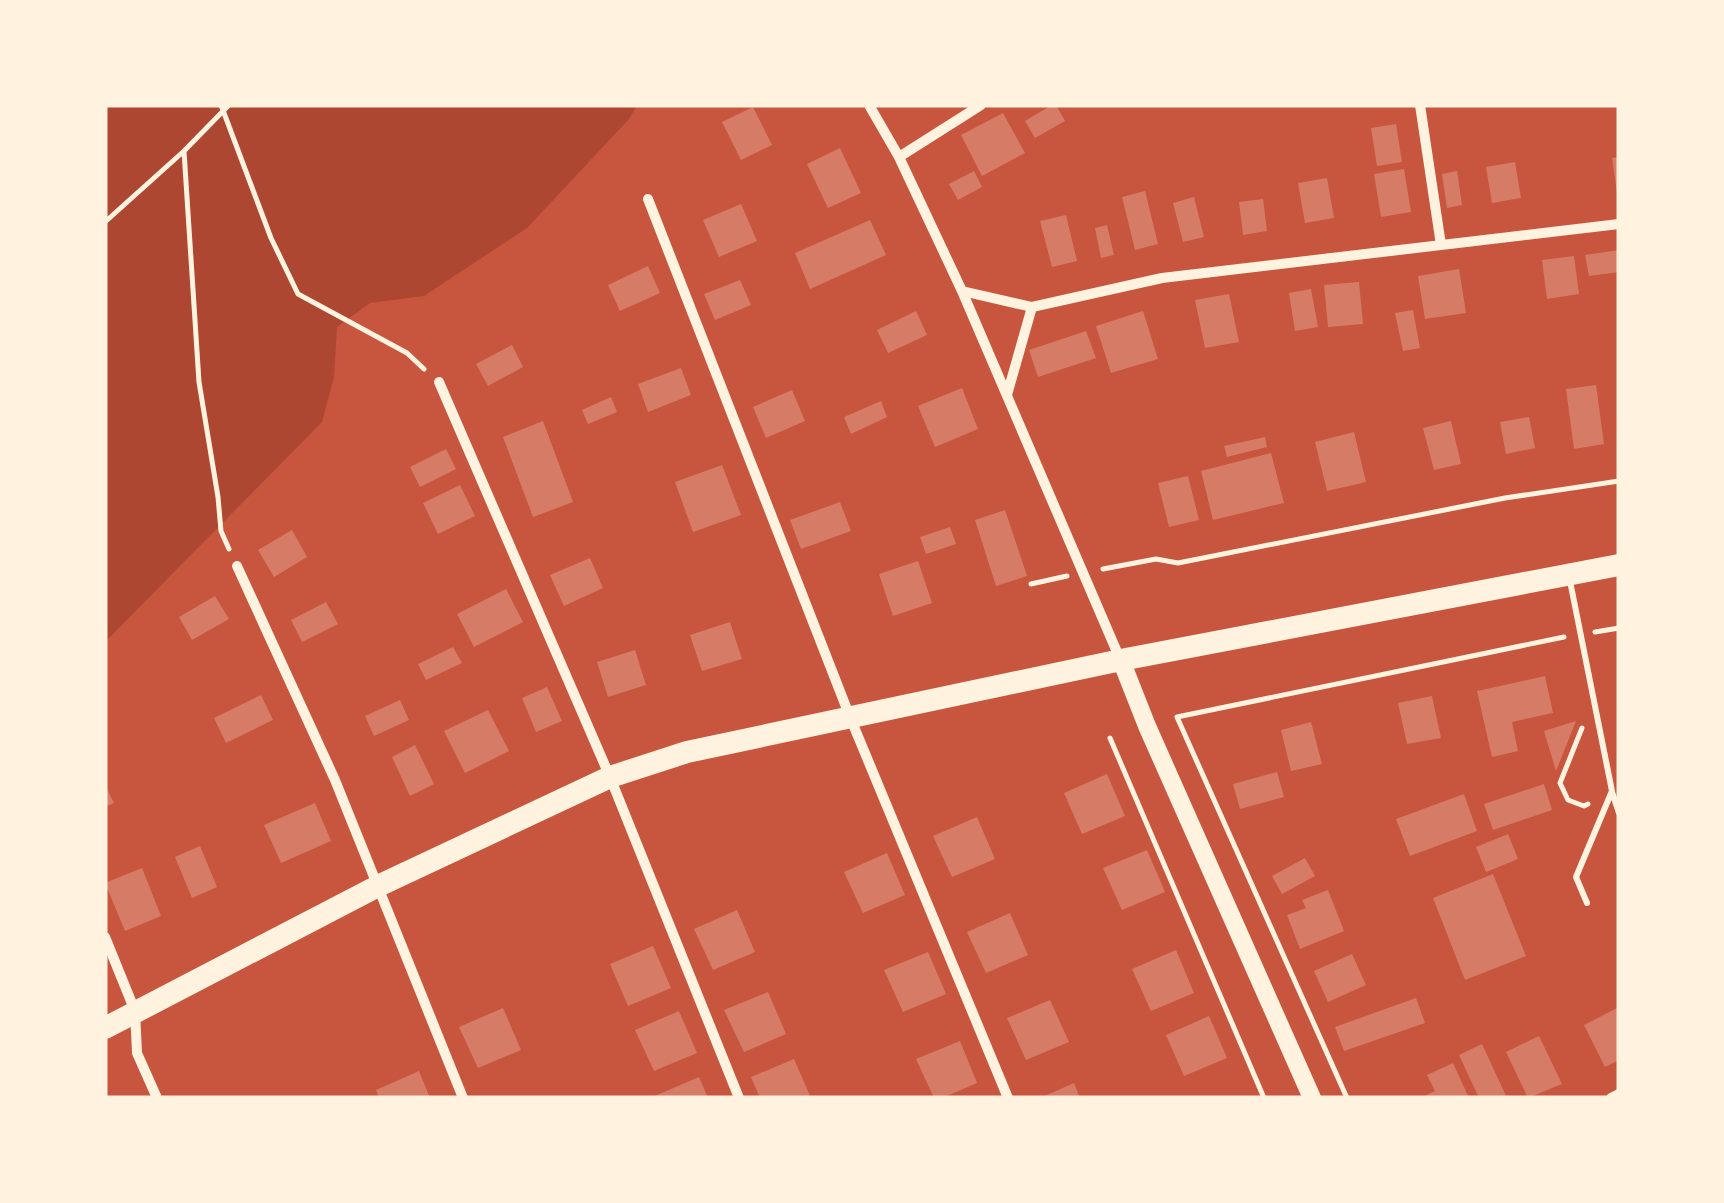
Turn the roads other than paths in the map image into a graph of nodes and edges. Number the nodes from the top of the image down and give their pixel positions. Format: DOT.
graph roads {
  1 [pos="868,105"];
  2 [pos="981,105"];
  3 [pos="1420,105"];
  4 [pos="899,157"];
  5 [pos="648,199"];
  6 [pos="1619,224"];
  7 [pos="1441,245"];
  8 [pos="962,290"];
  9 [pos="1032,306"];
  10 [pos="438,382"];
  11 [pos="1006,396"];
  12 [pos="1619,565"];
  13 [pos="237,566"];
  14 [pos="1569,574"];
  15 [pos="1120,660"];
  16 [pos="850,716"];
  17 [pos="610,777"];
  18 [pos="1612,791"];
  19 [pos="1619,812"];
  20 [pos="378,886"];
  21 [pos="1587,903"];
  22 [pos="105,937"];
  23 [pos="136,1011"];
  24 [pos="105,1028"];
  25 [pos="1619,1094"];
  26 [pos="158,1098"];
  27 [pos="463,1098"];
  28 [pos="739,1098"];
  29 [pos="1008,1098"];
  30 [pos="1312,1098"];
  31 [pos="1611,1098"];
  1 -- 4 [label="street"];
  2 -- 4 [label="street"];
  3 -- 7 [label="street"];
  4 -- 8 [label="street"];
  5 -- 16 [label="street"];
  6 -- 7 [label="street"];
  7 -- 9 [label="street"];
  8 -- 9 [label="street"];
  8 -- 11 [label="street"];
  9 -- 11 [label="street"];
  10 -- 17 [label="street"];
  11 -- 15 [label="street"];
  12 -- 14 [label="main road"];
  13 -- 20 [label="street"];
  14 -- 15 [label="main road"];
  14 -- 18 [label="lane"];
  15 -- 16 [label="main road"];
  15 -- 30 [label="street"];
  16 -- 17 [label="main road"];
  16 -- 29 [label="street"];
  17 -- 20 [label="main road"];
  17 -- 28 [label="street"];
  18 -- 19 [label="lane"];
  18 -- 21 [label="lane"];
  20 -- 23 [label="main road"];
  20 -- 27 [label="street"];
  22 -- 23 [label="street"];
  23 -- 24 [label="main road"];
  23 -- 26 [label="street"];
  25 -- 31 [label="street"];
}
